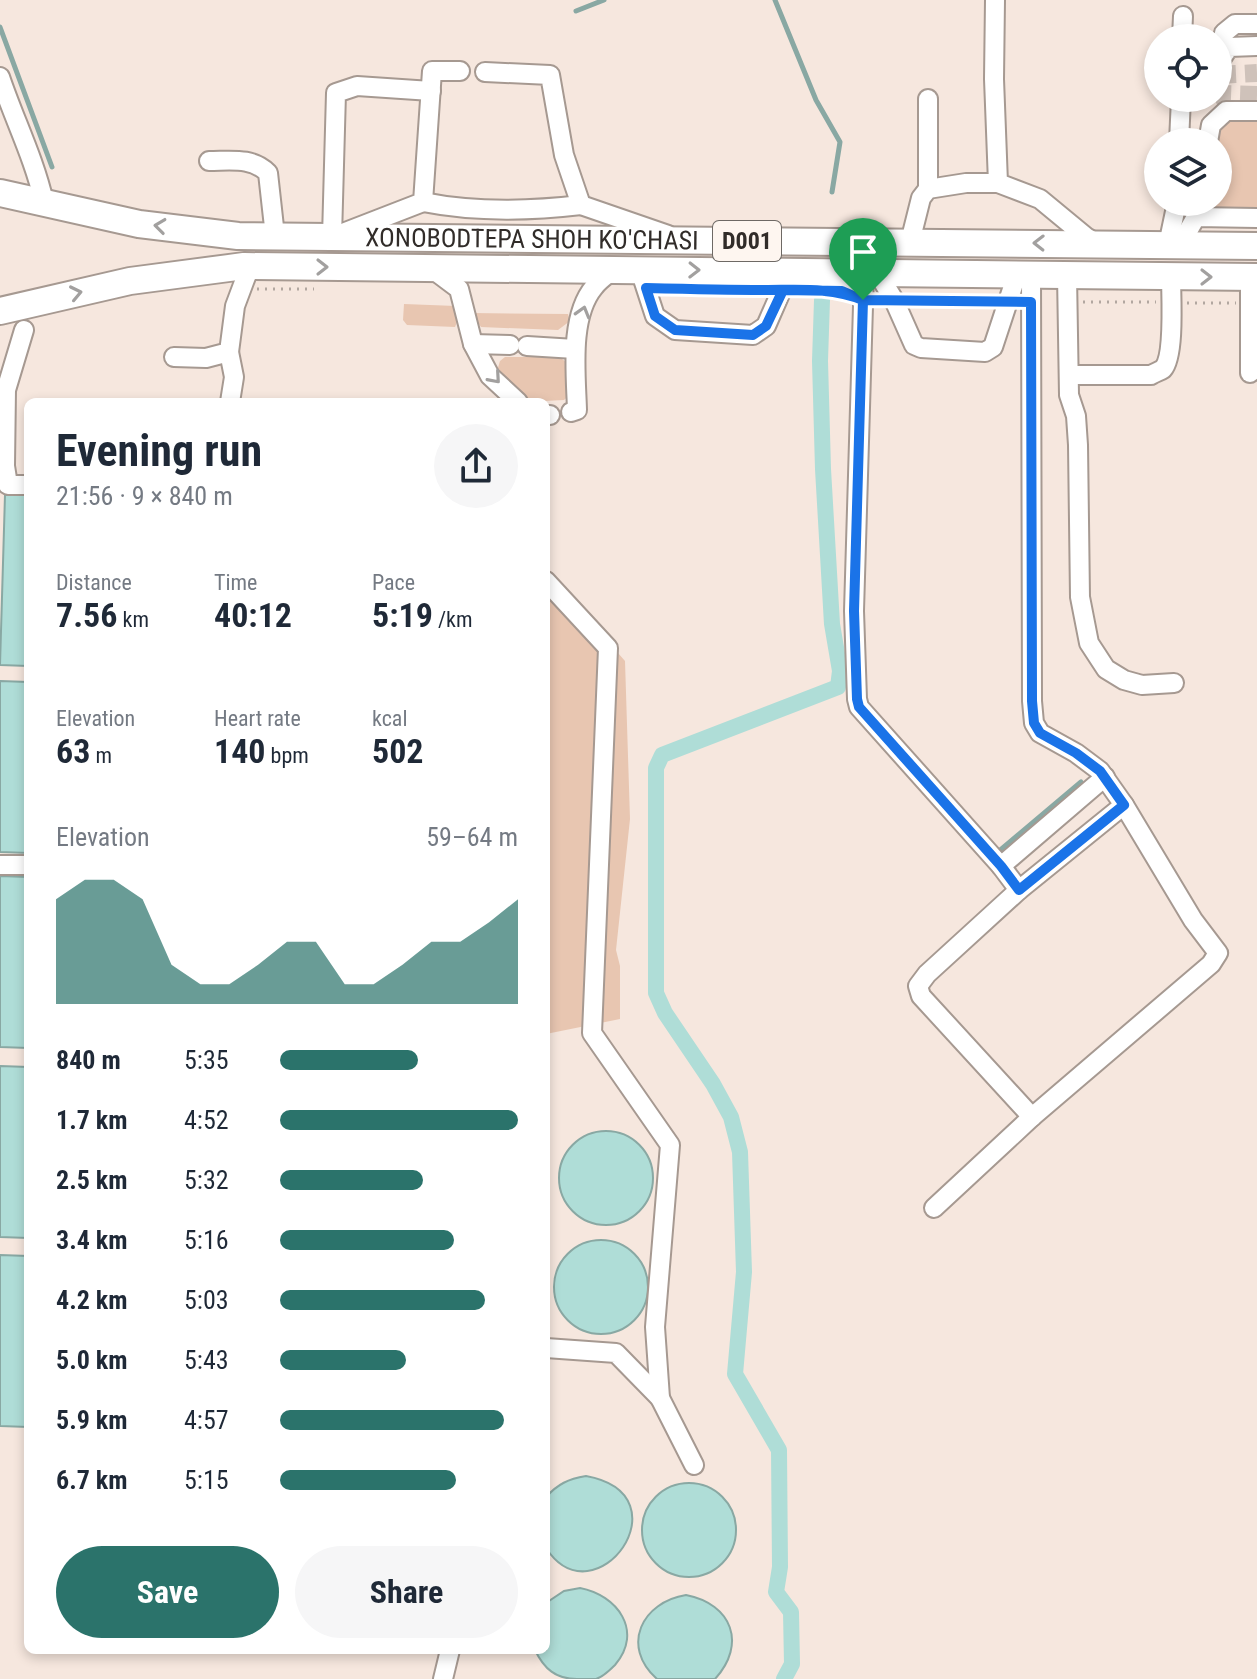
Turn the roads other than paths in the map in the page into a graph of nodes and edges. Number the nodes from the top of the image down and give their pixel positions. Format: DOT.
graph roads {
  1 [pos="995,0"];
  2 [pos="1183,16"];
  3 [pos="1183,24"];
  4 [pos="1257,24"];
  5 [pos="1232,26"];
  6 [pos="1257,46"];
  7 [pos="1232,47"];
  8 [pos="460,71"];
  9 [pos="485,72"];
  10 [pos="0,77"];
  11 [pos="431,91"];
  12 [pos="928,99"];
  13 [pos="1257,111"];
  14 [pos="7,123"];
  15 [pos="1211,127"];
  16 [pos="209,161"];
  17 [pos="998,183"];
  18 [pos="928,189"];
  19 [pos="0,193"];
  20 [pos="44,202"];
  21 [pos="423,202"];
  22 [pos="581,205"];
  23 [pos="1232,214"];
  24 [pos="1176,216"];
  25 [pos="1193,216"];
  26 [pos="1257,218"];
  27 [pos="275,236"];
  28 [pos="333,236"];
  29 [pos="517,238"];
  30 [pos="682,240"];
  31 [pos="923,242"];
  32 [pos="1098,244"];
  33 [pos="1174,245"];
  34 [pos="1257,246"];
  35 [pos="431,268"];
  36 [pos="517,268"];
  37 [pos="613,270"];
  38 [pos="640,270"];
  39 [pos="790,271"];
  40 [pos="871,272"];
  41 [pos="939,273"];
  42 [pos="245,274"];
  43 [pos="1024,274"];
  44 [pos="1067,275"];
  45 [pos="1252,286"];
  46 [pos="1171,289"];
  47 [pos="0,311"];
  48 [pos="24,330"];
  49 [pos="473,344"];
  50 [pos="575,349"];
  51 [pos="229,352"];
  52 [pos="174,357"];
  53 [pos="1250,373"];
  54 [pos="1069,375"];
  55 [pos="3,390"];
  56 [pos="231,398"];
  57 [pos="514,398"];
  58 [pos="571,412"];
  59 [pos="3,475"];
  60 [pos="24,483"];
  61 [pos="550,585"];
  62 [pos="1174,683"];
  63 [pos="1105,777"];
  64 [pos="1124,805"];
  65 [pos="0,865"];
  66 [pos="24,865"];
  67 [pos="1001,866"];
  68 [pos="1019,890"];
  69 [pos="1032,1117"];
  70 [pos="934,1208"];
  71 [pos="550,1348"];
  72 [pos="660,1398"];
  73 [pos="694,1465"];
  74 [pos="449,1654"];
  75 [pos="443,1679"];
  1 -- 17 [label="lane"];
  2 -- 3 [label="lane"];
  4 -- 5 [label="lane"];
  6 -- 7 [label="lane"];
  8 -- 11 [label="lane"];
  9 -- 22 [label="lane"];
  10 -- 14 [label="lane"];
  11 -- 21 [label="lane"];
  11 -- 28 [label="lane"];
  12 -- 18 [label="lane"];
  13 -- 15 [label="lane"];
  14 -- 20 [label="lane"];
  16 -- 27 [label="lane"];
  17 -- 18 [label="lane"];
  17 -- 32 [label="lane"];
  18 -- 31 [label="lane"];
  19 -- 20 [label="highway, D001"];
  27 -- 20 [label="highway, XONOBODTEPA SHOH KO'CHASI / D001, one-way"];
  21 -- 22 [label="lane"];
  21 -- 28 [label="lane"];
  22 -- 30 [label="lane"];
  23 -- 26 [label="lane"];
  24 -- 33 [label="lane"];
  25 -- 33 [label="lane"];
  27 -- 28 [label="highway, XONOBODTEPA SHOH KO'CHASI / D001"];
  28 -- 29 [label="highway, XONOBODTEPA SHOH KO'CHASI / D001"];
  29 -- 30 [label="highway, XONOBODTEPA SHOH KO'CHASI / D001"];
  29 -- 36 [label="highway"];
  30 -- 31 [label="highway, XONOBODTEPA SHOH KO'CHASI / D001"];
  32 -- 31 [label="highway, XONOBODTEPA SHOH KO'CHASI / D001, one-way"];
  31 -- 41 [label="highway"];
  32 -- 33 [label="highway, XONOBODTEPA SHOH KO'CHASI / D001"];
  33 -- 34 [label="highway, XONOBODTEPA SHOH KO'CHASI / D001"];
  35 -- 36 [label="highway, XONOBODTEPA SHOH KO'CHASI / D001"];
  42 -- 35 [label="highway, XONOBODTEPA SHOH KO'CHASI / D001, one-way"];
  35 -- 49 [label="lane"];
  36 -- 37 [label="highway, XONOBODTEPA SHOH KO'CHASI / D001"];
  37 -- 38 [label="highway, XONOBODTEPA SHOH KO'CHASI / D001"];
  50 -- 37 [label="lane, one-way"];
  38 -- 39 [label="highway, XONOBODTEPA SHOH KO'CHASI / D001, one-way"];
  38 -- 39 [label="lane"];
  39 -- 40 [label="highway, XONOBODTEPA SHOH KO'CHASI / D001"];
  40 -- 41 [label="highway, XONOBODTEPA SHOH KO'CHASI / D001"];
  40 -- 43 [label="lane"];
  40 -- 67 [label="lane"];
  41 -- 43 [label="highway, XONOBODTEPA SHOH KO'CHASI / D001"];
  47 -- 42 [label="highway, D001, one-way"];
  42 -- 51 [label="lane"];
  43 -- 44 [label="highway, XONOBODTEPA SHOH KO'CHASI / D001"];
  43 -- 63 [label="lane"];
  44 -- 46 [label="highway, XONOBODTEPA SHOH KO'CHASI / D001"];
  44 -- 54 [label="lane"];
  46 -- 45 [label="highway, XONOBODTEPA SHOH KO'CHASI / D001, one-way"];
  45 -- 53 [label="lane"];
  46 -- 54 [label="lane"];
  48 -- 55 [label="lane"];
  49 -- 50 [label="lane"];
  49 -- 57 [label="lane, one-way"];
  50 -- 58 [label="lane"];
  51 -- 52 [label="lane"];
  51 -- 56 [label="lane"];
  54 -- 62 [label="lane"];
  55 -- 59 [label="lane"];
  59 -- 60 [label="lane"];
  61 -- 72 [label="lane"];
  63 -- 64 [label="lane"];
  63 -- 67 [label="lane"];
  64 -- 68 [label="lane"];
  64 -- 69 [label="lane"];
  65 -- 66 [label="lane"];
  67 -- 68 [label="lane"];
  68 -- 69 [label="lane"];
  69 -- 70 [label="lane"];
  71 -- 72 [label="lane"];
  72 -- 73 [label="lane"];
  74 -- 75 [label="lane"];
}
